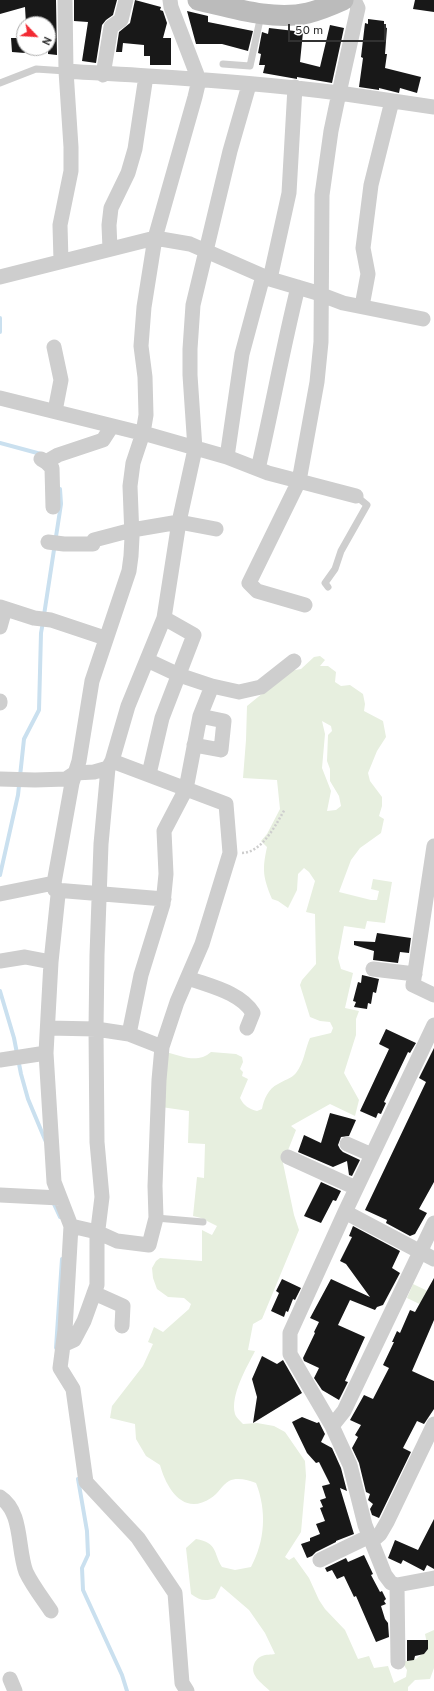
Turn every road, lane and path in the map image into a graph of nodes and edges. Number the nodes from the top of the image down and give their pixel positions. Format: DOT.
graph roads {
  1 [pos="65,0"];
  2 [pos="126,0"];
  3 [pos="170,0"];
  4 [pos="198,0"];
  5 [pos="343,0"];
  6 [pos="354,0"];
  7 [pos="261,13"];
  8 [pos="223,64"];
  9 [pos="66,70"];
  10 [pos="103,75"];
  11 [pos="146,76"];
  12 [pos="198,80"];
  13 [pos="0,83"];
  14 [pos="250,84"];
  15 [pos="295,87"];
  16 [pos="339,93"];
  17 [pos="392,101"];
  18 [pos="434,107"];
  19 [pos="155,238"];
  20 [pos="110,249"];
  21 [pos="206,250"];
  22 [pos="61,261"];
  23 [pos="0,277"];
  24 [pos="267,277"];
  25 [pos="298,287"];
  26 [pos="321,295"];
  27 [pos="362,306"];
  28 [pos="423,319"];
  29 [pos="54,347"];
  30 [pos="0,398"];
  31 [pos="55,411"];
  32 [pos="112,426"];
  33 [pos="140,432"];
  34 [pos="196,449"];
  35 [pos="227,458"];
  36 [pos="258,469"];
  37 [pos="299,481"];
  38 [pos="356,496"];
  39 [pos="53,507"];
  40 [pos="179,522"];
  41 [pos="216,529"];
  42 [pos="132,530"];
  43 [pos="48,542"];
  44 [pos="328,587"];
  45 [pos="305,605"];
  46 [pos="3,608"];
  47 [pos="164,618"];
  48 [pos="0,627"];
  49 [pos="105,638"];
  50 [pos="147,660"];
  51 [pos="294,660"];
  52 [pos="179,676"];
  53 [pos="212,686"];
  54 [pos="200,716"];
  55 [pos="194,745"];
  56 [pos="110,765"];
  57 [pos="75,773"];
  58 [pos="149,774"];
  59 [pos="5,779"];
  60 [pos="186,789"];
  61 [pos="285,809"];
  62 [pos="434,846"];
  63 [pos="230,854"];
  64 [pos="55,886"];
  65 [pos="98,893"];
  66 [pos="3,894"];
  67 [pos="164,899"];
  68 [pos="0,961"];
  69 [pos="51,962"];
  70 [pos="372,969"];
  71 [pos="415,974"];
  72 [pos="188,978"];
  73 [pos="434,995"];
  74 [pos="434,1025"];
  75 [pos="48,1028"];
  76 [pos="247,1028"];
  77 [pos="96,1029"];
  78 [pos="129,1034"];
  79 [pos="162,1047"];
  80 [pos="46,1053"];
  81 [pos="4,1060"];
  82 [pos="347,1144"];
  83 [pos="372,1156"];
  84 [pos="288,1157"];
  85 [pos="356,1188"];
  86 [pos="0,1195"];
  87 [pos="59,1198"];
  88 [pos="345,1212"];
  89 [pos="156,1218"];
  90 [pos="203,1222"];
  91 [pos="434,1223"];
  92 [pos="71,1226"];
  93 [pos="97,1232"];
  94 [pos="420,1251"];
  95 [pos="434,1259"];
  96 [pos="94,1293"];
  97 [pos="122,1326"];
  98 [pos="63,1345"];
  99 [pos="434,1424"];
  100 [pos="332,1426"];
  101 [pos="0,1497"];
  102 [pos="371,1538"];
  103 [pos="320,1560"];
  104 [pos="434,1578"];
  105 [pos="397,1586"];
  106 [pos="51,1611"];
  107 [pos="398,1662"];
  108 [pos="187,1691"];
  1 -- 9 [label="street"];
  2 -- 10 [label="street"];
  3 -- 12 [label="street"];
  4 -- 7 [label="main road"];
  5 -- 7 [label="main road"];
  6 -- 16 [label="street"];
  7 -- 8 [label="lane"];
  9 -- 10 [label="street"];
  9 -- 13 [label="lane"];
  9 -- 22 [label="street"];
  10 -- 11 [label="street"];
  11 -- 12 [label="street"];
  11 -- 20 [label="street"];
  12 -- 14 [label="street"];
  12 -- 19 [label="street"];
  14 -- 15 [label="street"];
  14 -- 21 [label="street"];
  15 -- 16 [label="street"];
  15 -- 24 [label="street"];
  16 -- 17 [label="street"];
  16 -- 26 [label="street"];
  17 -- 18 [label="street"];
  17 -- 27 [label="street"];
  19 -- 20 [label="street"];
  19 -- 21 [label="street"];
  19 -- 33 [label="street"];
  20 -- 22 [label="street"];
  21 -- 24 [label="street"];
  21 -- 34 [label="street"];
  22 -- 23 [label="street"];
  24 -- 25 [label="street"];
  24 -- 35 [label="street"];
  25 -- 26 [label="street"];
  25 -- 36 [label="street"];
  26 -- 27 [label="street"];
  26 -- 37 [label="street"];
  27 -- 28 [label="street"];
  29 -- 31 [label="street"];
  30 -- 31 [label="street"];
  31 -- 32 [label="street"];
  32 -- 33 [label="street"];
  32 -- 39 [label="street"];
  33 -- 34 [label="street"];
  33 -- 42 [label="street"];
  34 -- 35 [label="street"];
  34 -- 40 [label="street"];
  35 -- 36 [label="street"];
  36 -- 37 [label="street"];
  37 -- 38 [label="street"];
  37 -- 45 [label="street"];
  38 -- 44 [label="lane"];
  40 -- 41 [label="street"];
  40 -- 42 [label="street"];
  40 -- 47 [label="street"];
  42 -- 43 [label="street"];
  42 -- 49 [label="street"];
  46 -- 48 [label="street"];
  46 -- 49 [label="street"];
  47 -- 50 [label="street"];
  47 -- 52 [label="street"];
  49 -- 57 [label="street"];
  50 -- 52 [label="street"];
  50 -- 56 [label="street"];
  51 -- 53 [label="street"];
  52 -- 53 [label="street"];
  52 -- 58 [label="street"];
  53 -- 54 [label="street"];
  54 -- 55 [label="street"];
  54 -- 55 [label="street"];
  55 -- 60 [label="street"];
  56 -- 57 [label="street"];
  56 -- 58 [label="street"];
  56 -- 65 [label="street"];
  57 -- 59 [label="street"];
  57 -- 64 [label="street"];
  58 -- 60 [label="street"];
  60 -- 63 [label="street"];
  60 -- 67 [label="street"];
  61 -- 63 [label="path"];
  62 -- 71 [label="street"];
  63 -- 72 [label="street"];
  64 -- 65 [label="street"];
  64 -- 66 [label="street"];
  64 -- 69 [label="street"];
  65 -- 67 [label="street"];
  65 -- 77 [label="street"];
  67 -- 78 [label="street"];
  68 -- 69 [label="street"];
  69 -- 75 [label="street"];
  70 -- 71 [label="street"];
  71 -- 73 [label="street"];
  72 -- 76 [label="street"];
  72 -- 79 [label="street"];
  74 -- 83 [label="street"];
  75 -- 77 [label="street"];
  75 -- 80 [label="street"];
  77 -- 78 [label="street"];
  77 -- 93 [label="street"];
  78 -- 79 [label="street"];
  79 -- 89 [label="street"];
  80 -- 81 [label="street"];
  80 -- 87 [label="street"];
  82 -- 83 [label="street"];
  83 -- 85 [label="street"];
  84 -- 85 [label="street"];
  85 -- 88 [label="street"];
  86 -- 87 [label="street"];
  87 -- 92 [label="street"];
  88 -- 94 [label="street"];
  88 -- 100 [label="street"];
  89 -- 90 [label="lane"];
  89 -- 93 [label="street"];
  91 -- 94 [label="street"];
  92 -- 93 [label="street"];
  92 -- 98 [label="street"];
  93 -- 96 [label="street"];
  94 -- 95 [label="street"];
  94 -- 100 [label="street"];
  96 -- 97 [label="street"];
  96 -- 98 [label="street"];
  98 -- 108 [label="street"];
  99 -- 102 [label="street"];
  100 -- 102 [label="street"];
  101 -- 106 [label="street"];
  102 -- 103 [label="street"];
  102 -- 105 [label="street"];
  104 -- 105 [label="street"];
  105 -- 107 [label="street"];
}
